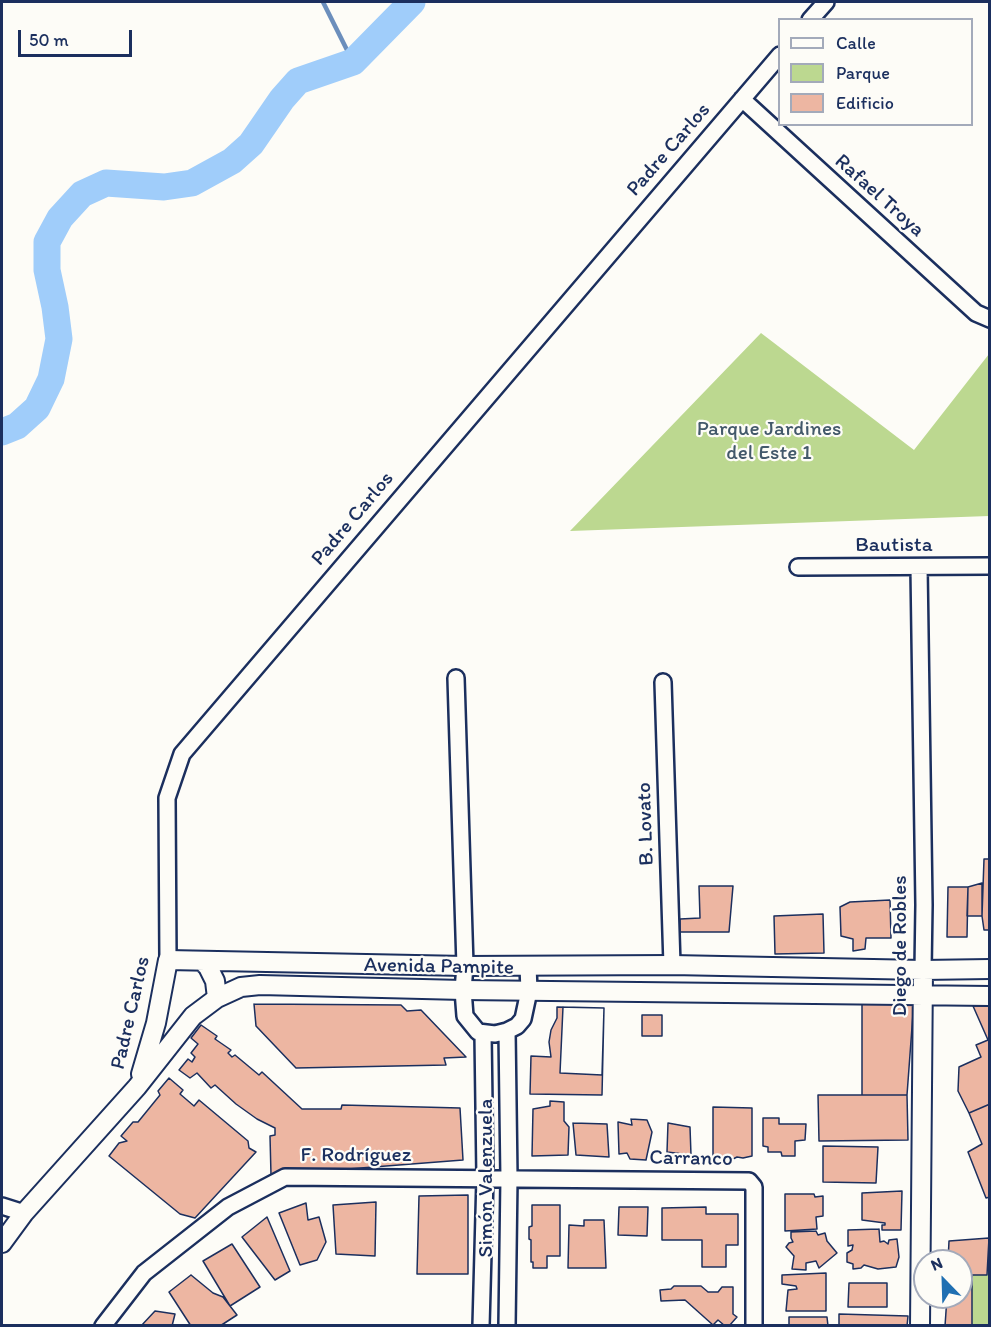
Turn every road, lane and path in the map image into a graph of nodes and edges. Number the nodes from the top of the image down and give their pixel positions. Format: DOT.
graph roads {
  1 [pos="826,2"];
  2 [pos="812,18"];
  3 [pos="778,57"];
  4 [pos="742,99"];
  5 [pos="990,319"];
  6 [pos="990,566"];
  7 [pos="798,567"];
  8 [pos="919,567"];
  9 [pos="456,678"];
  10 [pos="663,682"];
  11 [pos="168,960"];
  12 [pos="202,961"];
  13 [pos="672,965"];
  14 [pos="465,966"];
  15 [pos="528,966"];
  16 [pos="990,969"];
  17 [pos="923,970"];
  18 [pos="464,990"];
  19 [pos="529,991"];
  20 [pos="672,993"];
  21 [pos="923,996"];
  22 [pos="990,996"];
  23 [pos="217,998"];
  24 [pos="159,1002"];
  25 [pos="193,1016"];
  26 [pos="507,1031"];
  27 [pos="483,1034"];
  28 [pos="137,1087"];
  29 [pos="485,1177"];
  30 [pos="509,1178"];
  31 [pos="2,1206"];
  32 [pos="24,1213"];
  33 [pos="2,1243"];
  34 [pos="482,1276"];
  35 [pos="507,1288"];
  36 [pos="103,1326"];
  37 [pos="481,1326"];
  38 [pos="507,1326"];
  39 [pos="753,1326"];
  40 [pos="920,1326"];
  1 -- 2 [label="street"];
  3 -- 4 [label="street, Padre Carlos"];
  4 -- 5 [label="street, Rafael Troya"];
  4 -- 11 [label="street, Padre Carlos"];
  6 -- 8 [label="street, Bautista"];
  7 -- 8 [label="street, Bautista"];
  8 -- 17 [label="street, Diego de Robles"];
  9 -- 14 [label="street"];
  10 -- 13 [label="street, B. Lovato"];
  11 -- 12 [label="street, Avenida Pampite"];
  11 -- 24 [label="street, Padre Carlos"];
  12 -- 14 [label="street, Avenida Pampite"];
  12 -- 23 [label="street"];
  13 -- 15 [label="street, Avenida Pampite"];
  13 -- 17 [label="street, Avenida Pampite"];
  13 -- 20 [label="street"];
  14 -- 15 [label="street, Avenida Pampite"];
  14 -- 18 [label="street"];
  15 -- 19 [label="street"];
  16 -- 17 [label="street, Avenida Pampite"];
  17 -- 21 [label="street, Diego de Robles"];
  18 -- 19 [label="street, Avenida Pampite"];
  18 -- 23 [label="street, Avenida Pampite"];
  18 -- 27 [label="street"];
  19 -- 20 [label="street, Avenida Pampite"];
  19 -- 26 [label="street"];
  20 -- 21 [label="street, Avenida Pampite"];
  21 -- 22 [label="street, Avenida Pampite"];
  21 -- 40 [label="street, Diego de Robles"];
  23 -- 25 [label="street, Avenida Pampite"];
  24 -- 25 [label="street"];
  24 -- 28 [label="street, Padre Carlos"];
  25 -- 28 [label="street, Avenida Pampite"];
  26 -- 27 [label="street"];
  26 -- 30 [label="street, Simón Valenzuela"];
  27 -- 29 [label="street, Simón Valenzuela"];
  28 -- 32 [label="street, Avenida Pampite"];
  29 -- 30 [label="street, Carranco"];
  29 -- 34 [label="street, Simón Valenzuela"];
  29 -- 36 [label="street, F. Rodríguez"];
  30 -- 35 [label="street, Simón Valenzuela"];
  30 -- 39 [label="street, Carranco"];
  31 -- 32 [label="street"];
  32 -- 33 [label="street, Avenida Pampite"];
  34 -- 35 [label="street"];
  34 -- 37 [label="street, Simón Valenzuela"];
  35 -- 38 [label="street, Simón Valenzuela"];
}
